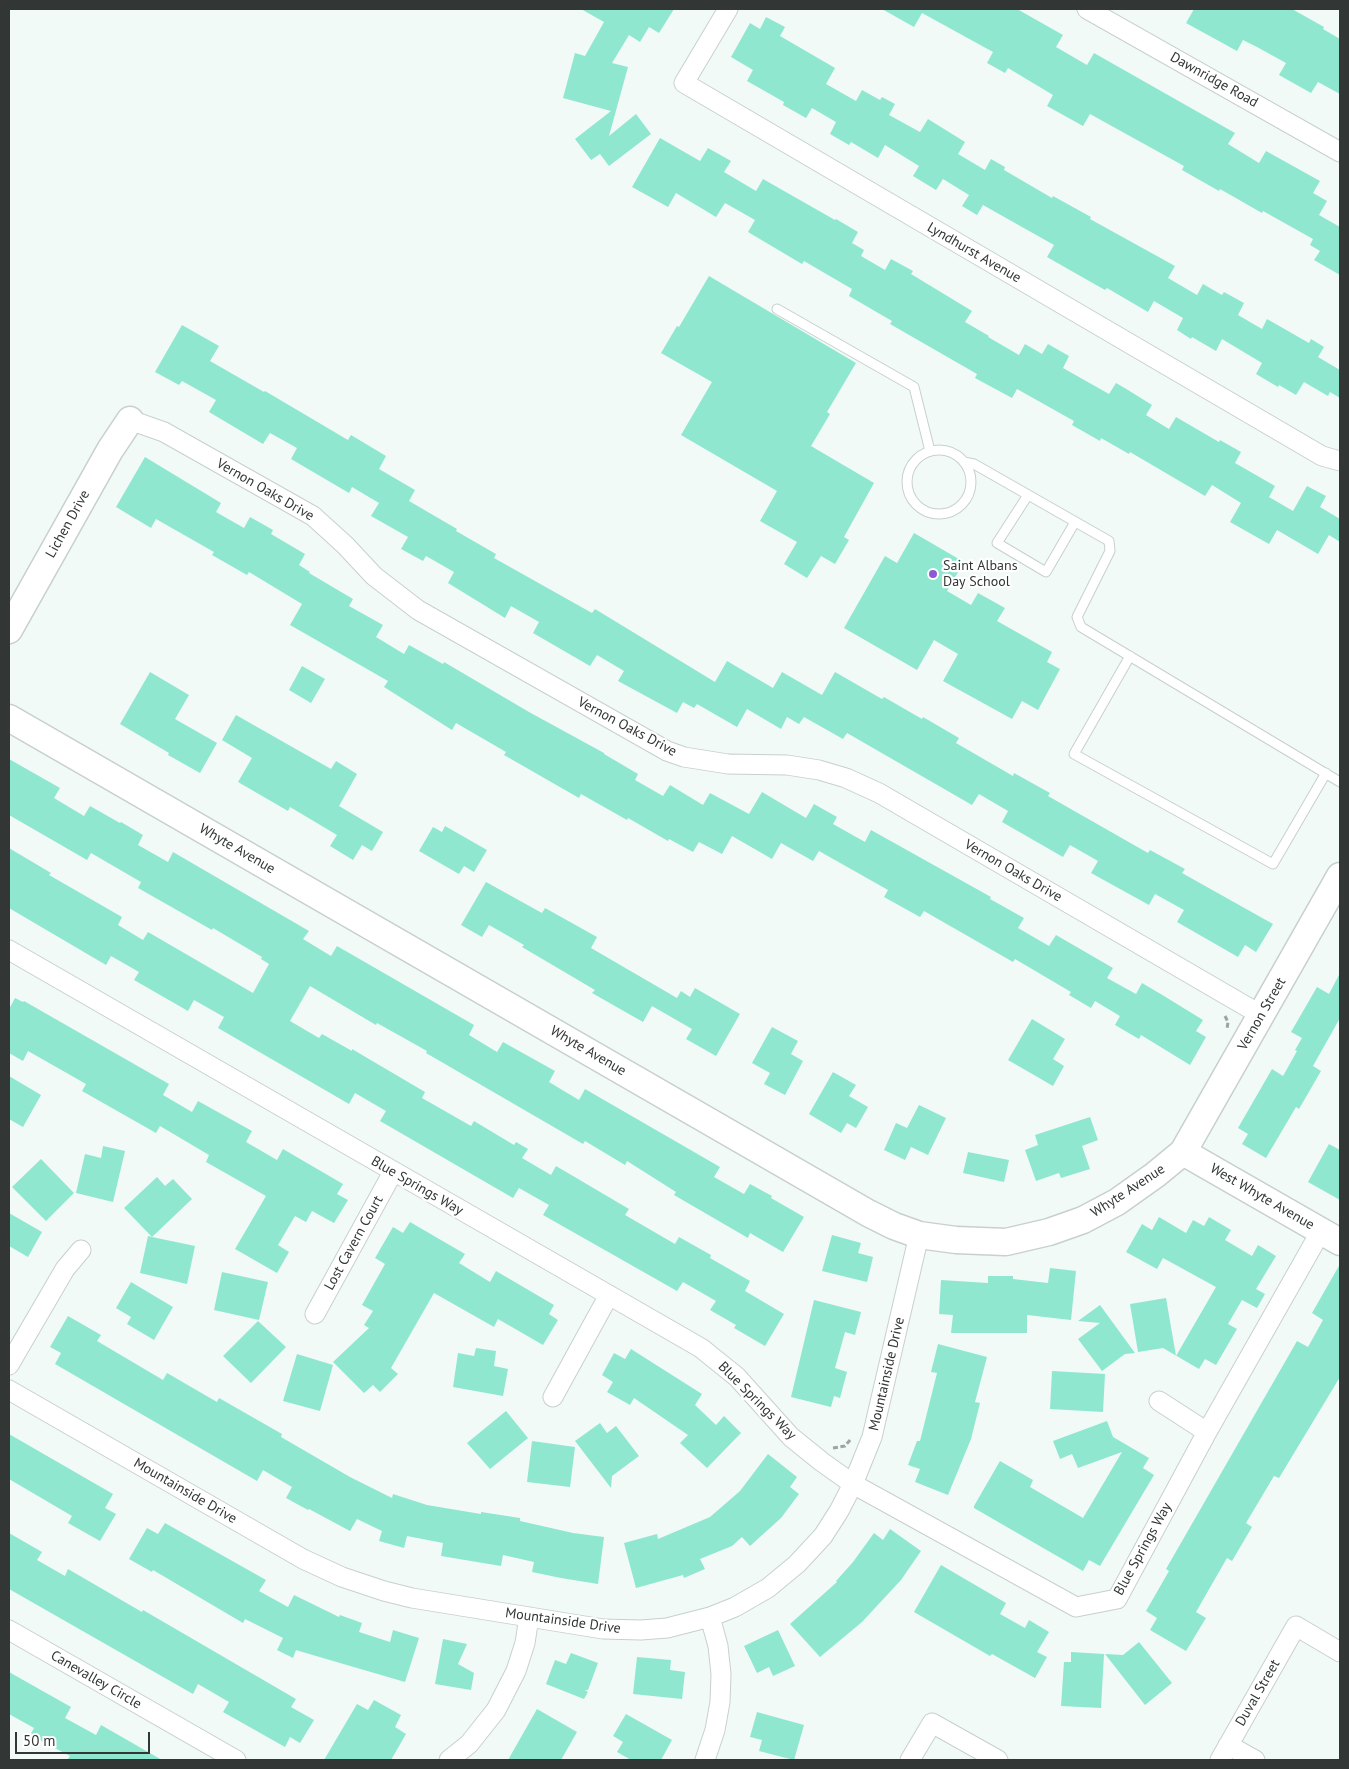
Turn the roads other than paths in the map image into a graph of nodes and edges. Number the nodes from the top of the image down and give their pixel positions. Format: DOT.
graph roads {
  1 [pos="728,9"];
  2 [pos="1087,9"];
  3 [pos="1340,152"];
  4 [pos="778,309"];
  5 [pos="130,420"];
  6 [pos="930,451"];
  7 [pos="1340,461"];
  8 [pos="964,462"];
  9 [pos="1028,495"];
  10 [pos="1076,522"];
  11 [pos="9,630"];
  12 [pos="1130,656"];
  13 [pos="9,718"];
  14 [pos="1326,773"];
  15 [pos="1340,782"];
  16 [pos="1340,876"];
  17 [pos="9,952"];
  18 [pos="1261,1015"];
  19 [pos="1183,1152"];
  20 [pos="393,1172"];
  21 [pos="919,1235"];
  22 [pos="1331,1236"];
  23 [pos="81,1250"];
  24 [pos="609,1295"];
  25 [pos="315,1314"];
  26 [pos="9,1365"];
  27 [pos="9,1390"];
  28 [pos="553,1397"];
  29 [pos="1159,1401"];
  30 [pos="1207,1432"];
  31 [pos="853,1484"];
  32 [pos="529,1617"];
  33 [pos="710,1617"];
  34 [pos="9,1630"];
  35 [pos="1340,1652"];
  36 [pos="1224,1753"];
  37 [pos="236,1760"];
  38 [pos="448,1760"];
  39 [pos="705,1760"];
  40 [pos="910,1760"];
  41 [pos="998,1760"];
  42 [pos="1255,1760"];
  1 -- 7 [label="street, Lyndhurst Avenue"];
  2 -- 3 [label="street, Dawnridge Road"];
  4 -- 6 [label="lane"];
  5 -- 11 [label="street, Lichen Drive"];
  5 -- 18 [label="street, Vernon Oaks Drive"];
  6 -- 8 [label="lane"];
  6 -- 8 [label="lane"];
  8 -- 9 [label="lane"];
  9 -- 10 [label="lane"];
  9 -- 10 [label="lane"];
  10 -- 12 [label="lane"];
  12 -- 14 [label="lane"];
  12 -- 14 [label="lane"];
  13 -- 21 [label="street, Whyte Avenue"];
  14 -- 15 [label="lane"];
  16 -- 18 [label="street, Vernon Street"];
  17 -- 20 [label="street, Blue Springs Way"];
  18 -- 19 [label="street, Vernon Street"];
  19 -- 21 [label="street, Whyte Avenue"];
  19 -- 22 [label="street, West Whyte Avenue"];
  20 -- 24 [label="street, Blue Springs Way"];
  20 -- 25 [label="street, Lost Cavern Court"];
  21 -- 31 [label="street, Mountainside Drive"];
  22 -- 30 [label="street, Blue Springs Way"];
  23 -- 26 [label="street"];
  24 -- 28 [label="street"];
  24 -- 31 [label="street, Blue Springs Way"];
  27 -- 32 [label="street, Mountainside Drive"];
  29 -- 30 [label="street"];
  30 -- 31 [label="street, Blue Springs Way"];
  31 -- 33 [label="street, Mountainside Drive"];
  32 -- 33 [label="street, Mountainside Drive"];
  32 -- 38 [label="street"];
  33 -- 39 [label="street"];
  34 -- 37 [label="street, Canevalley Circle"];
  35 -- 36 [label="street, Duval Street"];
  36 -- 42 [label="street"];
  40 -- 41 [label="street"];
}
